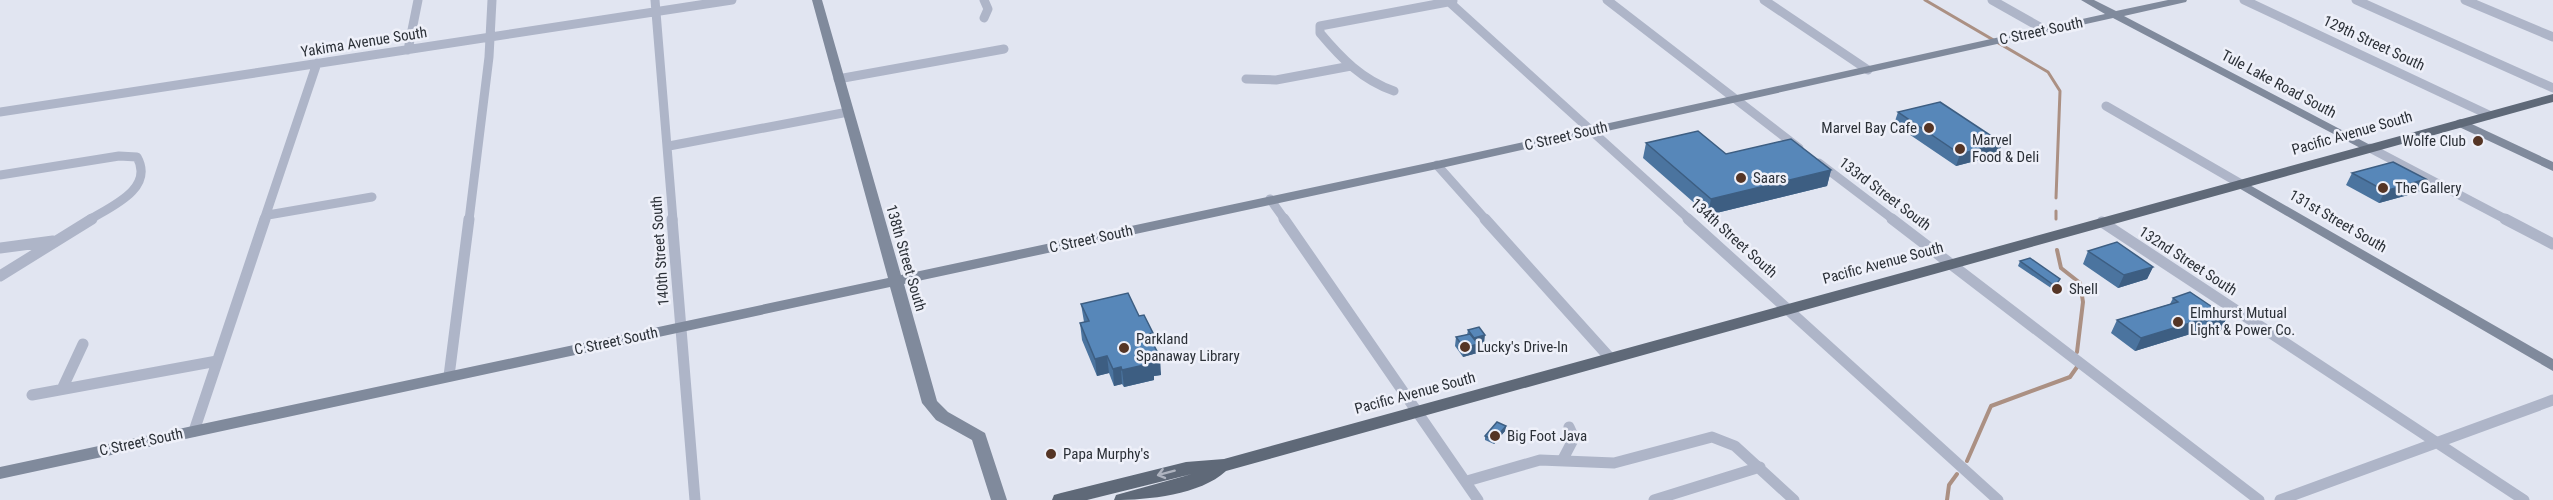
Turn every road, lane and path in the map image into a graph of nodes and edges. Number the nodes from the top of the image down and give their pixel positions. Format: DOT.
graph roads {
  1 [pos="418,0"];
  2 [pos="492,0"];
  3 [pos="655,0"];
  4 [pos="732,0"];
  5 [pos="817,0"];
  6 [pos="984,0"];
  7 [pos="1451,0"];
  8 [pos="1607,0"];
  9 [pos="1764,0"];
  10 [pos="1992,0"];
  11 [pos="2086,0"];
  12 [pos="2182,0"];
  13 [pos="2244,0"];
  14 [pos="2356,0"];
  15 [pos="2465,0"];
  16 [pos="656,12"];
  17 [pos="2114,15"];
  18 [pos="984,18"];
  19 [pos="2045,30"];
  20 [pos="490,37"];
  21 [pos="2553,37"];
  22 [pos="1004,49"];
  23 [pos="408,50"];
  24 [pos="318,63"];
  25 [pos="1351,66"];
  26 [pos="1868,70"];
  27 [pos="838,78"];
  28 [pos="1246,79"];
  29 [pos="2553,88"];
  30 [pos="1394,91"];
  31 [pos="2553,98"];
  32 [pos="1734,99"];
  33 [pos="2106,106"];
  34 [pos="0,112"];
  35 [pos="848,112"];
  36 [pos="2489,116"];
  37 [pos="2461,123"];
  38 [pos="1592,130"];
  39 [pos="669,146"];
  40 [pos="2370,148"];
  41 [pos="1437,165"];
  42 [pos="2553,167"];
  43 [pos="0,175"];
  44 [pos="2241,184"];
  45 [pos="372,196"];
  46 [pos="1270,199"];
  47 [pos="268,215"];
  48 [pos="2102,222"];
  49 [pos="56,240"];
  50 [pos="2553,244"];
  51 [pos="0,248"];
  52 [pos="1952,264"];
  53 [pos="0,276"];
  54 [pos="895,281"];
  55 [pos="1788,309"];
  56 [pos="682,327"];
  57 [pos="83,344"];
  58 [pos="1610,358"];
  59 [pos="218,361"];
  60 [pos="2553,366"];
  61 [pos="450,376"];
  62 [pos="63,387"];
  63 [pos="32,395"];
  64 [pos="2553,400"];
  65 [pos="1417,412"];
  66 [pos="1569,427"];
  67 [pos="194,431"];
  68 [pos="2437,443"];
  69 [pos="1563,459"];
  70 [pos="1224,465"];
  71 [pos="1760,467"];
  72 [pos="0,473"];
  73 [pos="1467,481"];
  74 [pos="695,500"];
  75 [pos="999,500"];
  76 [pos="1061,500"];
  77 [pos="1123,500"];
  78 [pos="1478,500"];
  79 [pos="1654,500"];
  80 [pos="1794,500"];
  81 [pos="1998,500"];
  82 [pos="2259,500"];
  83 [pos="2280,500"];
  84 [pos="2524,500"];
  1 -- 23 [label="street"];
  2 -- 20 [label="street"];
  3 -- 16 [label="street, 140th Street South"];
  4 -- 16 [label="street, Yakima Avenue South"];
  5 -- 27 [label="street, 138th Street South"];
  6 -- 18 [label="street"];
  7 -- 25 [label="street"];
  7 -- 38 [label="street, 134th Street South"];
  8 -- 32 [label="street, 133rd Street South"];
  9 -- 26 [label="street"];
  10 -- 19 [label="street"];
  11 -- 17 [label="street, Tule Lake Road South"];
  12 -- 17 [label="street, C Street South"];
  13 -- 36 [label="street, 129th Street South"];
  14 -- 29 [label="street"];
  15 -- 21 [label="street"];
  16 -- 20 [label="street, Yakima Avenue South"];
  16 -- 39 [label="street, 140th Street South"];
  17 -- 19 [label="street, C Street South"];
  17 -- 40 [label="street, Tule Lake Road South"];
  19 -- 26 [label="street, C Street South"];
  20 -- 23 [label="street, Yakima Avenue South"];
  20 -- 61 [label="street"];
  22 -- 27 [label="street"];
  23 -- 24 [label="street, Yakima Avenue South"];
  24 -- 34 [label="street, Yakima Avenue South"];
  24 -- 47 [label="street"];
  25 -- 28 [label="street"];
  25 -- 30 [label="street"];
  26 -- 32 [label="street, C Street South"];
  27 -- 35 [label="street, 138th Street South"];
  31 -- 36 [label="main road, Pacific Avenue South"];
  32 -- 38 [label="street, C Street South"];
  32 -- 52 [label="street, 133rd Street South"];
  33 -- 44 [label="street, 131st Street South"];
  35 -- 39 [label="street"];
  35 -- 54 [label="street, 138th Street South"];
  36 -- 37 [label="main road, Pacific Avenue South"];
  37 -- 40 [label="main road, Pacific Avenue South"];
  37 -- 42 [label="street"];
  38 -- 41 [label="street, C Street South"];
  38 -- 55 [label="street, 134th Street South"];
  39 -- 56 [label="street, 140th Street South"];
  40 -- 44 [label="main road, Pacific Avenue South"];
  40 -- 50 [label="street, Tule Lake Road South"];
  41 -- 46 [label="street, C Street South"];
  41 -- 58 [label="street"];
  43 -- 49 [label="street"];
  44 -- 48 [label="main road, Pacific Avenue South"];
  44 -- 60 [label="street, 131st Street South"];
  45 -- 47 [label="street"];
  46 -- 54 [label="street, C Street South"];
  46 -- 65 [label="street"];
  47 -- 59 [label="street"];
  48 -- 52 [label="main road, Pacific Avenue South"];
  48 -- 68 [label="street, 132nd Street South"];
  49 -- 51 [label="street"];
  49 -- 53 [label="street"];
  52 -- 55 [label="main road, Pacific Avenue South"];
  52 -- 82 [label="street, 133rd Street South"];
  54 -- 56 [label="street, C Street South"];
  54 -- 75 [label="street, 138th Street South"];
  55 -- 58 [label="main road, Pacific Avenue South"];
  55 -- 81 [label="street, 134th Street South"];
  56 -- 61 [label="street, C Street South"];
  56 -- 74 [label="street, 140th Street South"];
  57 -- 62 [label="street"];
  58 -- 65 [label="main road, Pacific Avenue South"];
  59 -- 62 [label="street"];
  59 -- 67 [label="street"];
  61 -- 67 [label="street, C Street South"];
  62 -- 63 [label="street"];
  64 -- 68 [label="street"];
  65 -- 70 [label="main road, Pacific Avenue South"];
  65 -- 73 [label="street"];
  66 -- 69 [label="street"];
  67 -- 72 [label="street, C Street South"];
  68 -- 83 [label="street"];
  68 -- 84 [label="street, 132nd Street South"];
  69 -- 71 [label="street"];
  69 -- 73 [label="street"];
  70 -- 76 [label="main road, Pacific Avenue South, one-way"];
  70 -- 77 [label="main road, Pacific Avenue South"];
  71 -- 79 [label="street"];
  71 -- 80 [label="street"];
  73 -- 78 [label="street"];
}
